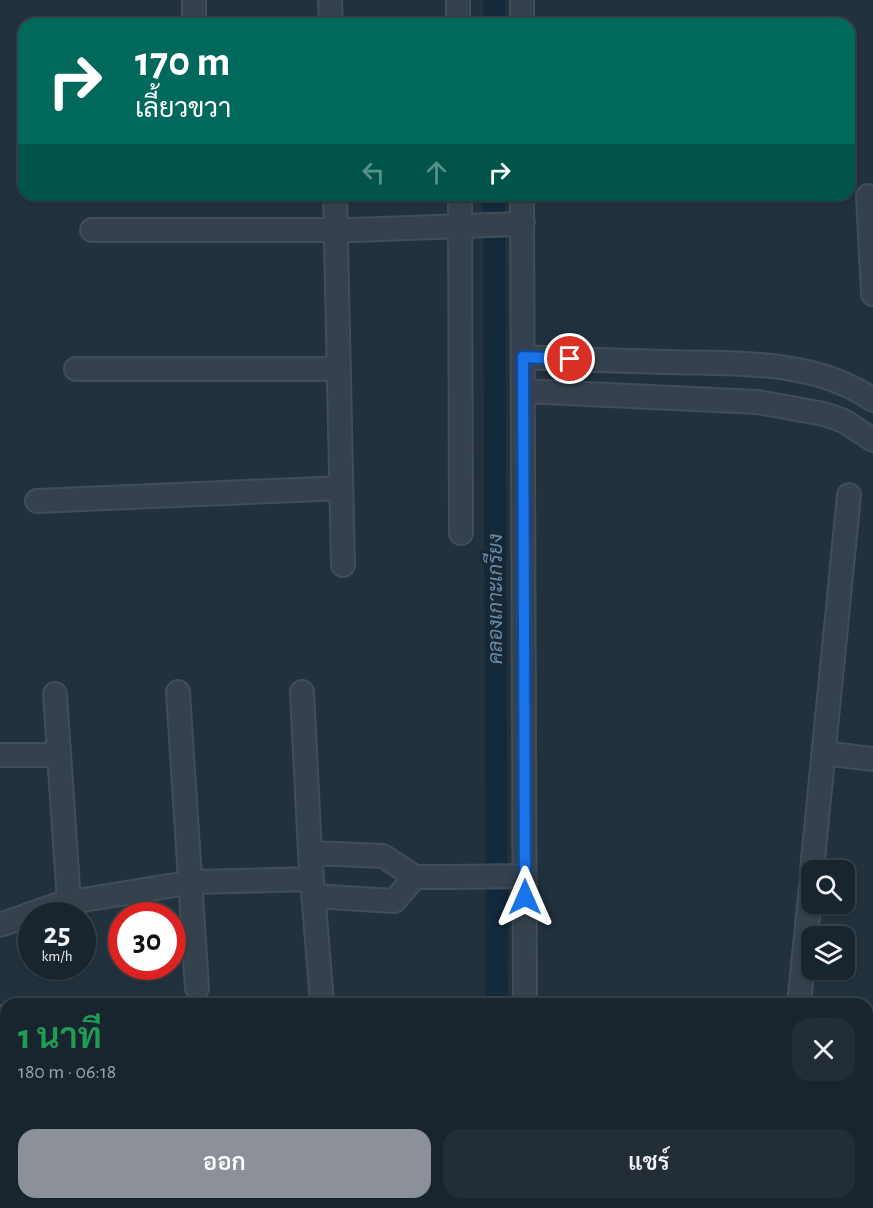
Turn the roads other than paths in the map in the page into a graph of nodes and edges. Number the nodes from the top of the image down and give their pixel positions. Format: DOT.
graph roads {
  1 [pos="194,0"];
  2 [pos="330,0"];
  3 [pos="458,0"];
  4 [pos="522,0"];
  5 [pos="194,18"];
  6 [pos="331,18"];
  7 [pos="458,18"];
  8 [pos="522,18"];
  9 [pos="868,196"];
  10 [pos="335,201"];
  11 [pos="461,201"];
  12 [pos="522,201"];
  13 [pos="521,223"];
  14 [pos="467,225"];
  15 [pos="92,230"];
  16 [pos="336,230"];
  17 [pos="873,294"];
  18 [pos="523,357"];
  19 [pos="711,364"];
  20 [pos="76,369"];
  21 [pos="339,369"];
  22 [pos="523,391"];
  23 [pos="708,398"];
  24 [pos="873,400"];
  25 [pos="873,440"];
  26 [pos="341,488"];
  27 [pos="849,495"];
  28 [pos="37,501"];
  29 [pos="461,533"];
  30 [pos="343,565"];
  31 [pos="178,692"];
  32 [pos="302,692"];
  33 [pos="55,694"];
  34 [pos="824,753"];
  35 [pos="0,755"];
  36 [pos="58,755"];
  37 [pos="873,759"];
  38 [pos="310,853"];
  39 [pos="813,860"];
  40 [pos="526,876"];
  41 [pos="415,878"];
  42 [pos="190,882"];
  43 [pos="313,888"];
  44 [pos="69,902"];
  45 [pos="808,914"];
  46 [pos="18,919"];
  47 [pos="0,926"];
  48 [pos="197,988"];
  49 [pos="322,998"];
  50 [pos="525,998"];
  51 [pos="800,998"];
  1 -- 5 [label="street"];
  2 -- 6 [label="street"];
  3 -- 7 [label="street"];
  4 -- 8 [label="street"];
  9 -- 17 [label="street"];
  10 -- 16 [label="street"];
  11 -- 14 [label="street"];
  12 -- 13 [label="street"];
  13 -- 14 [label="street"];
  13 -- 18 [label="street"];
  14 -- 16 [label="street"];
  14 -- 29 [label="street"];
  15 -- 16 [label="street"];
  16 -- 21 [label="street"];
  18 -- 19 [label="street"];
  18 -- 22 [label="street"];
  19 -- 23 [label="street"];
  19 -- 24 [label="street"];
  20 -- 21 [label="street"];
  21 -- 26 [label="street"];
  22 -- 23 [label="street"];
  22 -- 40 [label="street"];
  23 -- 25 [label="street"];
  26 -- 28 [label="street"];
  26 -- 30 [label="street"];
  27 -- 34 [label="street"];
  31 -- 42 [label="street"];
  32 -- 38 [label="street"];
  33 -- 36 [label="street"];
  34 -- 37 [label="street"];
  34 -- 39 [label="street"];
  35 -- 36 [label="street"];
  36 -- 44 [label="street"];
  38 -- 41 [label="street"];
  38 -- 43 [label="street"];
  40 -- 41 [label="street, bridge"];
  40 -- 50 [label="street"];
  41 -- 43 [label="street"];
  42 -- 43 [label="street"];
  42 -- 44 [label="street"];
  42 -- 48 [label="street"];
  43 -- 49 [label="street"];
  45 -- 51 [label="street"];
  46 -- 47 [label="street"];
}
